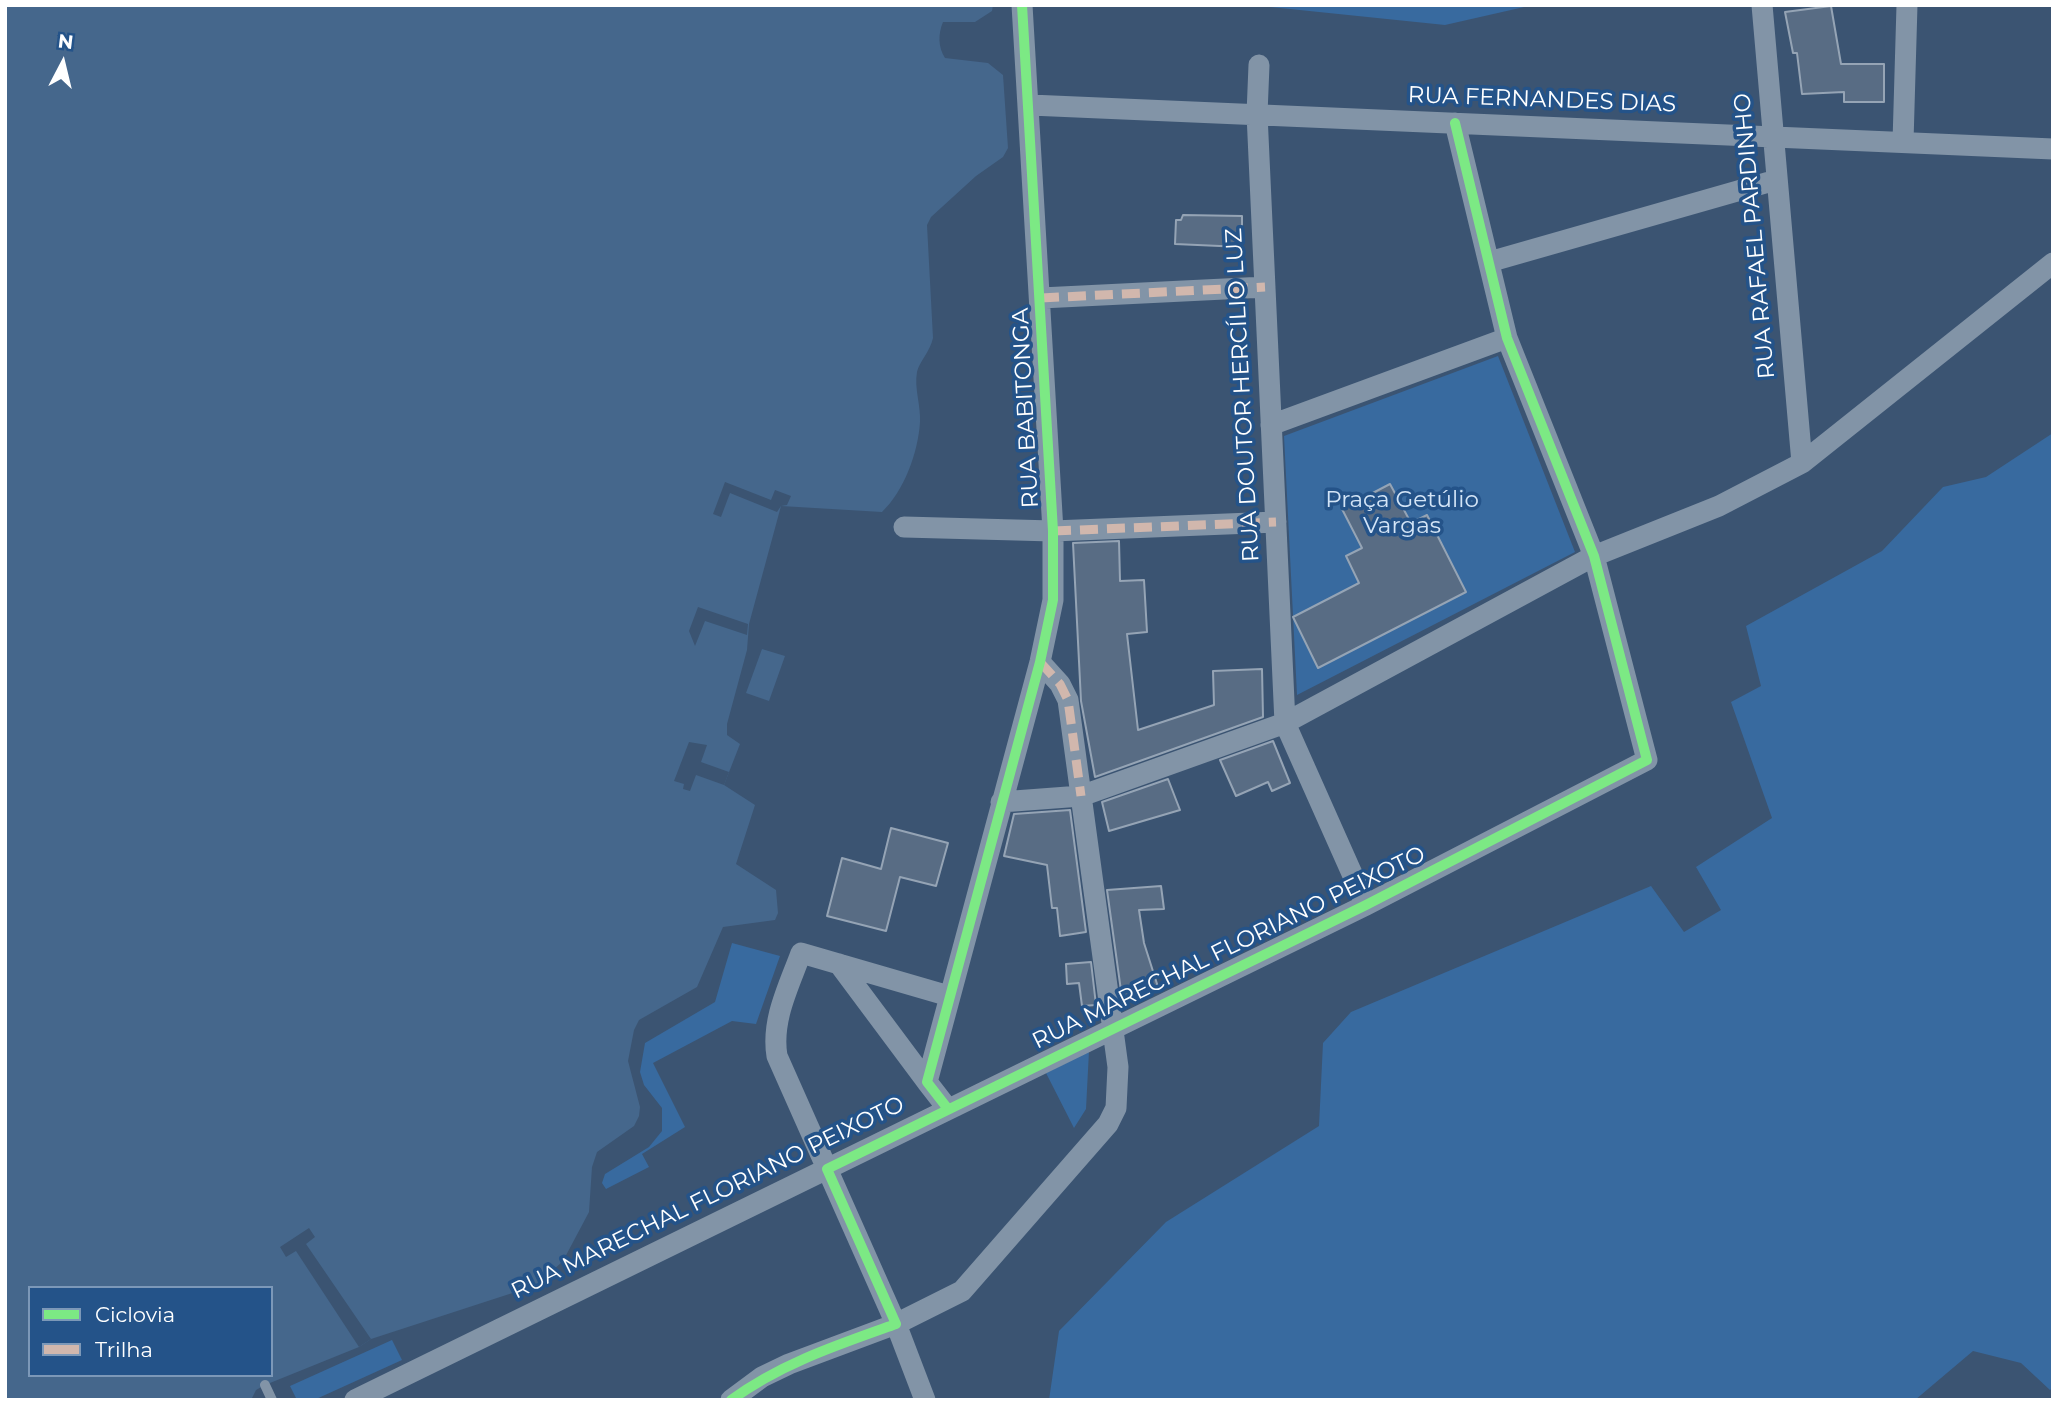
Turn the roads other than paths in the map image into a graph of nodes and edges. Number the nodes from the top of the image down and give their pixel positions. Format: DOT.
graph roads {
  1 [pos="1022,5"];
  2 [pos="1762,5"];
  3 [pos="1907,5"];
  4 [pos="1259,65"];
  5 [pos="1030,105"];
  6 [pos="1257,114"];
  7 [pos="1455,123"];
  8 [pos="1773,137"];
  9 [pos="1903,142"];
  10 [pos="2053,149"];
  11 [pos="1776,180"];
  12 [pos="1489,262"];
  13 [pos="2053,263"];
  14 [pos="1265,287"];
  15 [pos="1041,298"];
  16 [pos="1507,338"];
  17 [pos="1271,425"];
  18 [pos="1802,463"];
  19 [pos="1276,522"];
  20 [pos="904,527"];
  21 [pos="1053,531"];
  22 [pos="1594,556"];
  23 [pos="1040,662"];
  24 [pos="1285,723"];
  25 [pos="1081,796"];
  26 [pos="1001,802"];
  27 [pos="1366,905"];
  28 [pos="839,964"];
  29 [pos="949,996"];
  30 [pos="1113,1029"];
  31 [pos="927,1082"];
  32 [pos="948,1109"];
  33 [pos="827,1169"];
  34 [pos="896,1324"];
  35 [pos="265,1385"];
  36 [pos="272,1400"];
  37 [pos="355,1400"];
  38 [pos="731,1400"];
  39 [pos="925,1400"];
  1 -- 5 [label="street, RUA BABITONGA"];
  2 -- 8 [label="street, RUA RAFAEL PARDINHO"];
  3 -- 9 [label="street"];
  4 -- 6 [label="street, RUA DOUTOR HERCÍLIO LUZ"];
  5 -- 6 [label="street, RUA FERNANDES DIAS"];
  5 -- 15 [label="street, RUA BABITONGA"];
  6 -- 7 [label="street, RUA FERNANDES DIAS"];
  6 -- 14 [label="street, RUA DOUTOR HERCÍLIO LUZ"];
  7 -- 8 [label="street, RUA FERNANDES DIAS"];
  7 -- 12 [label="street"];
  8 -- 9 [label="street, RUA FERNANDES DIAS"];
  8 -- 11 [label="street, RUA RAFAEL PARDINHO"];
  9 -- 10 [label="street, RUA FERNANDES DIAS"];
  11 -- 12 [label="street"];
  11 -- 18 [label="street, RUA RAFAEL PARDINHO"];
  12 -- 16 [label="street"];
  13 -- 18 [label="street"];
  14 -- 15 [label="street"];
  14 -- 17 [label="street, RUA DOUTOR HERCÍLIO LUZ"];
  15 -- 21 [label="street, RUA BABITONGA"];
  16 -- 17 [label="street"];
  16 -- 22 [label="street"];
  17 -- 19 [label="street, RUA DOUTOR HERCÍLIO LUZ"];
  18 -- 22 [label="street"];
  19 -- 21 [label="street"];
  19 -- 24 [label="street, RUA DOUTOR HERCÍLIO LUZ"];
  20 -- 21 [label="street"];
  21 -- 23 [label="street, RUA BABITONGA"];
  22 -- 24 [label="street"];
  22 -- 27 [label="street, RUA MARECHAL FLORIANO PEIXOTO"];
  23 -- 25 [label="street"];
  23 -- 26 [label="street, RUA BABITONGA"];
  24 -- 25 [label="street"];
  24 -- 27 [label="street"];
  25 -- 26 [label="street"];
  25 -- 30 [label="street"];
  26 -- 29 [label="street, RUA BABITONGA"];
  27 -- 30 [label="street, RUA MARECHAL FLORIANO PEIXOTO"];
  28 -- 29 [label="street"];
  28 -- 31 [label="street"];
  28 -- 33 [label="street"];
  29 -- 31 [label="street, RUA BABITONGA"];
  30 -- 32 [label="street, RUA MARECHAL FLORIANO PEIXOTO"];
  30 -- 34 [label="street"];
  31 -- 32 [label="street"];
  32 -- 33 [label="street, RUA MARECHAL FLORIANO PEIXOTO"];
  33 -- 34 [label="street"];
  33 -- 37 [label="street, RUA MARECHAL FLORIANO PEIXOTO"];
  34 -- 38 [label="street"];
  34 -- 39 [label="street"];
  35 -- 36 [label="lane"];
}
